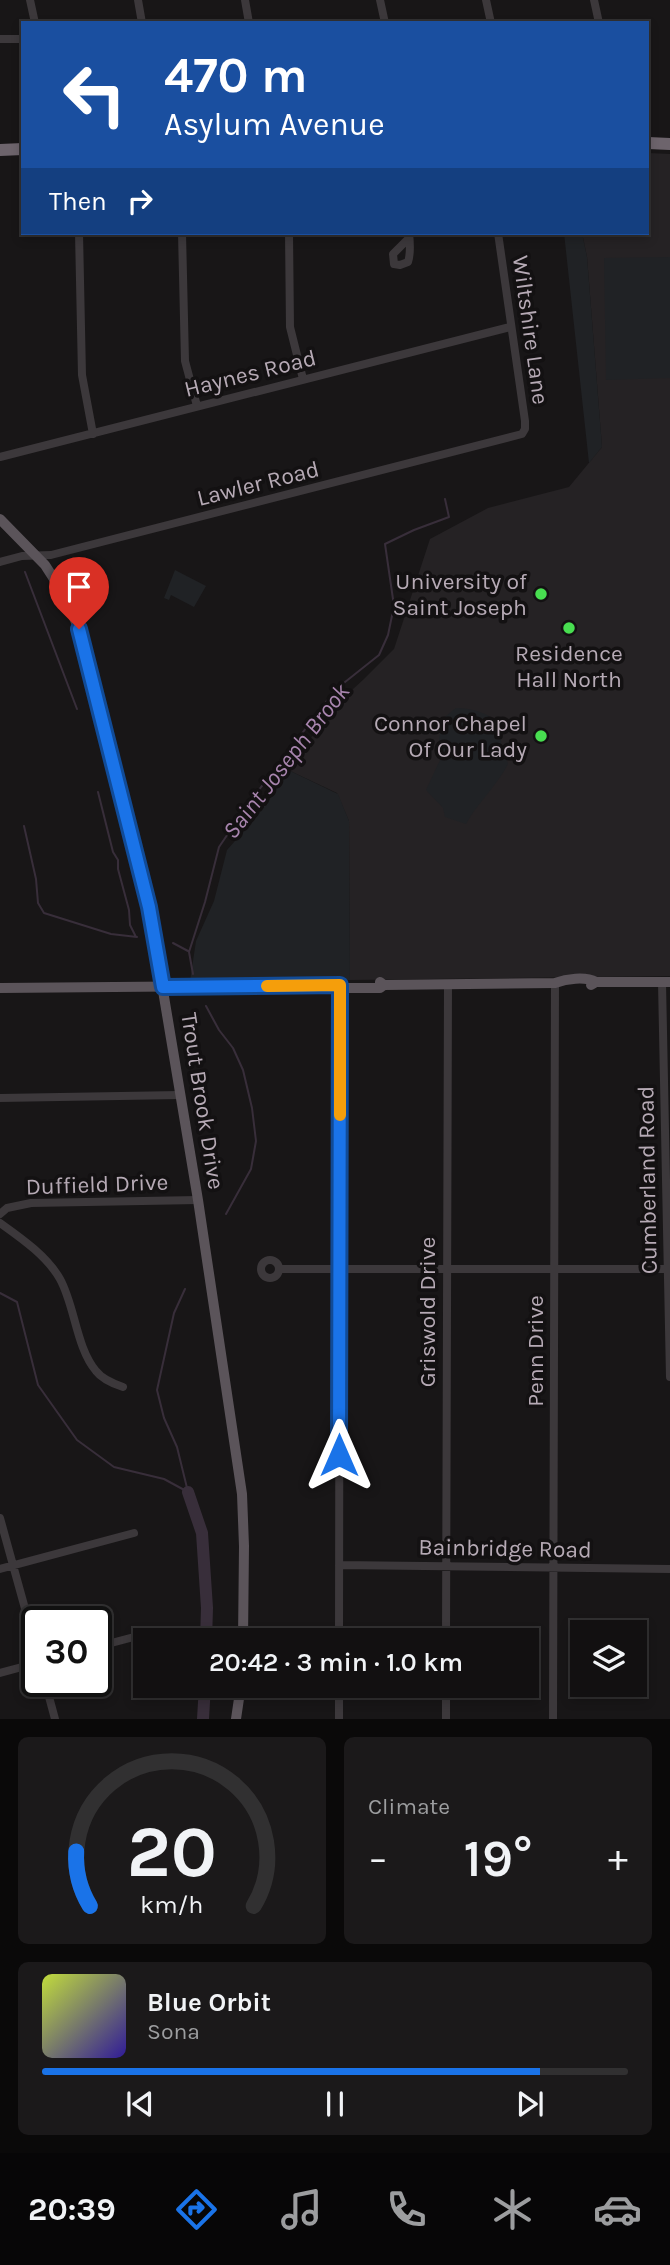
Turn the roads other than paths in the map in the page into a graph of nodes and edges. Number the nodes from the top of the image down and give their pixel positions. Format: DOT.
graph roads {
  1 [pos="30,0"];
  2 [pos="138,0"];
  3 [pos="245,0"];
  4 [pos="380,0"];
  5 [pos="486,0"];
  6 [pos="594,0"];
  7 [pos="34,21"];
  8 [pos="142,21"];
  9 [pos="249,21"];
  10 [pos="385,21"];
  11 [pos="491,21"];
  12 [pos="599,21"];
  13 [pos="0,39"];
  14 [pos="21,39"];
  15 [pos="649,143"];
  16 [pos="670,144"];
  17 [pos="21,149"];
  18 [pos="0,150"];
  19 [pos="79,235"];
  20 [pos="182,235"];
  21 [pos="289,235"];
  22 [pos="498,235"];
  23 [pos="510,327"];
  24 [pos="303,379"];
  25 [pos="197,406"];
  26 [pos="524,432"];
  27 [pos="93,434"];
  28 [pos="0,457"];
  29 [pos="0,519"];
  30 [pos="35,555"];
  31 [pos="0,562"];
  32 [pos="666,982"];
  33 [pos="556,983"];
  34 [pos="448,984"];
  35 [pos="340,985"];
  36 [pos="163,987"];
  37 [pos="0,988"];
  38 [pos="180,1095"];
  39 [pos="0,1098"];
  40 [pos="198,1200"];
  41 [pos="0,1214"];
  42 [pos="0,1223"];
  43 [pos="340,1268"];
  44 [pos="279,1269"];
  45 [pos="446,1269"];
  46 [pos="669,1269"];
  47 [pos="554,1270"];
  48 [pos="670,1377"];
  49 [pos="124,1387"];
  50 [pos="0,1518"];
  51 [pos="134,1533"];
  52 [pos="339,1564"];
  53 [pos="12,1565"];
  54 [pos="446,1566"];
  55 [pos="553,1567"];
  56 [pos="0,1569"];
  57 [pos="670,1569"];
  58 [pos="24,1606"];
  59 [pos="243,1628"];
  60 [pos="339,1628"];
  61 [pos="446,1628"];
  62 [pos="133,1637"];
  63 [pos="112,1643"];
  64 [pos="21,1667"];
  65 [pos="0,1673"];
  66 [pos="49,1697"];
  67 [pos="239,1698"];
  68 [pos="339,1698"];
  69 [pos="446,1698"];
  70 [pos="55,1719"];
  71 [pos="236,1719"];
  72 [pos="339,1719"];
  73 [pos="446,1719"];
  74 [pos="553,1719"];
  1 -- 7 [label="street"];
  2 -- 8 [label="street"];
  3 -- 9 [label="street"];
  4 -- 10 [label="street"];
  5 -- 11 [label="street"];
  6 -- 12 [label="street"];
  13 -- 14 [label="street"];
  15 -- 16 [label="highway"];
  17 -- 18 [label="highway"];
  19 -- 27 [label="street"];
  20 -- 25 [label="street"];
  21 -- 24 [label="street"];
  22 -- 23 [label="street, Wiltshire Lane"];
  23 -- 24 [label="street, Haynes Road"];
  23 -- 26 [label="street, Wiltshire Lane"];
  24 -- 25 [label="street, Haynes Road"];
  25 -- 27 [label="street, Haynes Road"];
  26 -- 30 [label="street, Lawler Road"];
  27 -- 28 [label="street, Haynes Road"];
  29 -- 30 [label="main road, Trout Brook Drive"];
  30 -- 31 [label="street, Lawler Road"];
  30 -- 36 [label="main road, Trout Brook Drive"];
  32 -- 33 [label="main road"];
  32 -- 46 [label="street, Cumberland Road"];
  33 -- 34 [label="main road"];
  33 -- 47 [label="street, Penn Drive"];
  34 -- 35 [label="main road"];
  34 -- 45 [label="street, Griswold Drive"];
  35 -- 36 [label="main road"];
  35 -- 43 [label="street"];
  36 -- 37 [label="main road"];
  36 -- 38 [label="main road, Trout Brook Drive"];
  38 -- 39 [label="street"];
  38 -- 40 [label="main road, Trout Brook Drive"];
  40 -- 41 [label="street, Duffield Drive"];
  40 -- 59 [label="main road, Trout Brook Drive"];
  42 -- 49 [label="street"];
  43 -- 44 [label="street"];
  43 -- 45 [label="street"];
  43 -- 52 [label="street"];
  45 -- 47 [label="street"];
  45 -- 54 [label="street, Griswold Drive"];
  46 -- 47 [label="street"];
  46 -- 48 [label="street, Cumberland Road"];
  47 -- 55 [label="street, Penn Drive"];
  50 -- 53 [label="street"];
  51 -- 53 [label="street"];
  52 -- 54 [label="street, Bainbridge Road"];
  52 -- 60 [label="street"];
  53 -- 56 [label="street"];
  53 -- 58 [label="street"];
  54 -- 55 [label="street, Bainbridge Road"];
  54 -- 61 [label="street, Griswold Drive"];
  55 -- 57 [label="street, Bainbridge Road"];
  55 -- 74 [label="street, Penn Drive"];
  62 -- 63 [label="street"];
  64 -- 65 [label="street"];
  66 -- 70 [label="street"];
  67 -- 71 [label="main road"];
  68 -- 72 [label="street"];
  69 -- 73 [label="street"];
}
